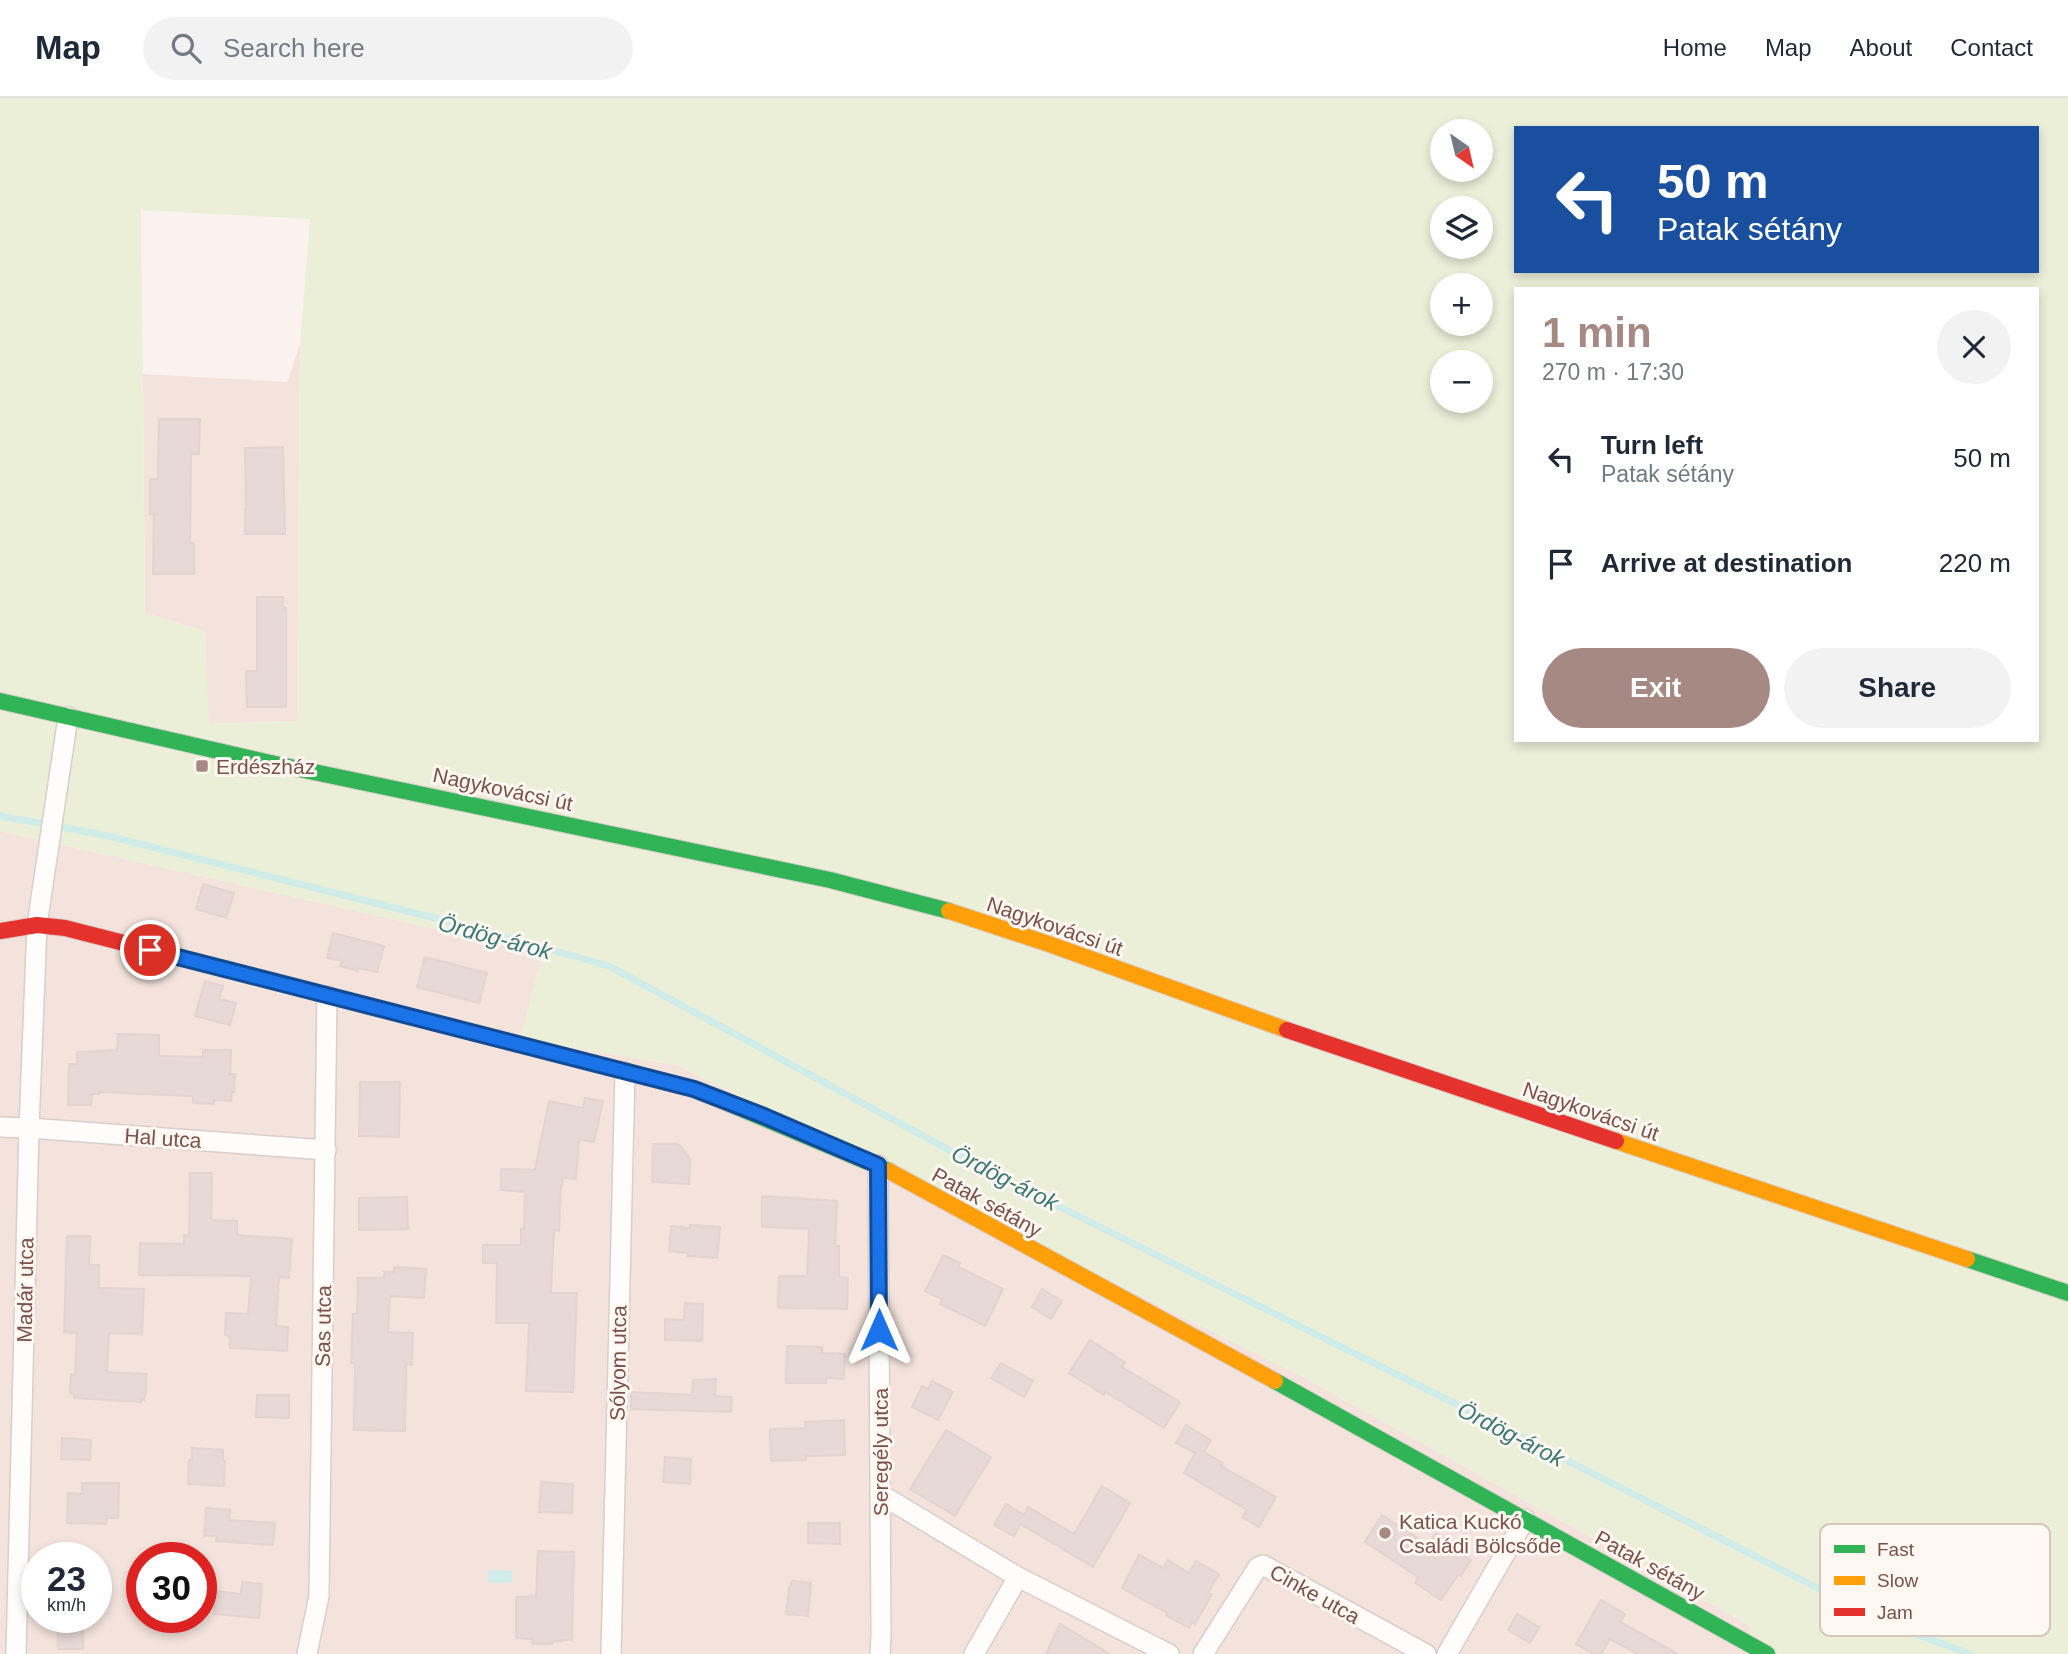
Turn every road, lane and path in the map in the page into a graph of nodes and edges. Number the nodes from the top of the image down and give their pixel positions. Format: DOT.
graph roads {
  1 [pos="0,701"];
  2 [pos="68,716"];
  3 [pos="37,925"];
  4 [pos="0,931"];
  5 [pos="327,996"];
  6 [pos="625,1072"];
  7 [pos="0,1127"];
  8 [pos="29,1128"];
  9 [pos="326,1150"];
  10 [pos="878,1165"];
  11 [pos="2068,1293"];
  12 [pos="880,1494"];
  13 [pos="1525,1519"];
  14 [pos="1017,1577"];
  15 [pos="16,1654"];
  16 [pos="307,1654"];
  17 [pos="611,1654"];
  18 [pos="880,1654"];
  19 [pos="974,1654"];
  20 [pos="1169,1654"];
  21 [pos="1203,1654"];
  22 [pos="1426,1654"];
  23 [pos="1447,1654"];
  24 [pos="1767,1654"];
  1 -- 2 [label="street, Nagykovácsi út"];
  2 -- 3 [label="street, Madár utca"];
  2 -- 11 [label="street, Nagykovácsi út"];
  3 -- 4 [label="street, Patak sétány"];
  3 -- 5 [label="street, Patak sétány"];
  3 -- 8 [label="street, Madár utca"];
  5 -- 6 [label="street, Patak sétány"];
  5 -- 9 [label="street, Sas utca"];
  6 -- 10 [label="street, Patak sétány"];
  6 -- 17 [label="street, Sólyom utca"];
  7 -- 8 [label="street, Hal utca"];
  8 -- 9 [label="street, Hal utca"];
  8 -- 15 [label="street, Madár utca"];
  9 -- 16 [label="street, Sas utca"];
  10 -- 12 [label="street, Seregély utca"];
  10 -- 13 [label="street, Patak sétány"];
  12 -- 14 [label="street"];
  12 -- 18 [label="street, Seregély utca"];
  13 -- 23 [label="street"];
  13 -- 24 [label="street, Patak sétány"];
  14 -- 19 [label="street"];
  14 -- 20 [label="street"];
  21 -- 22 [label="street, Cinke utca"];
}
